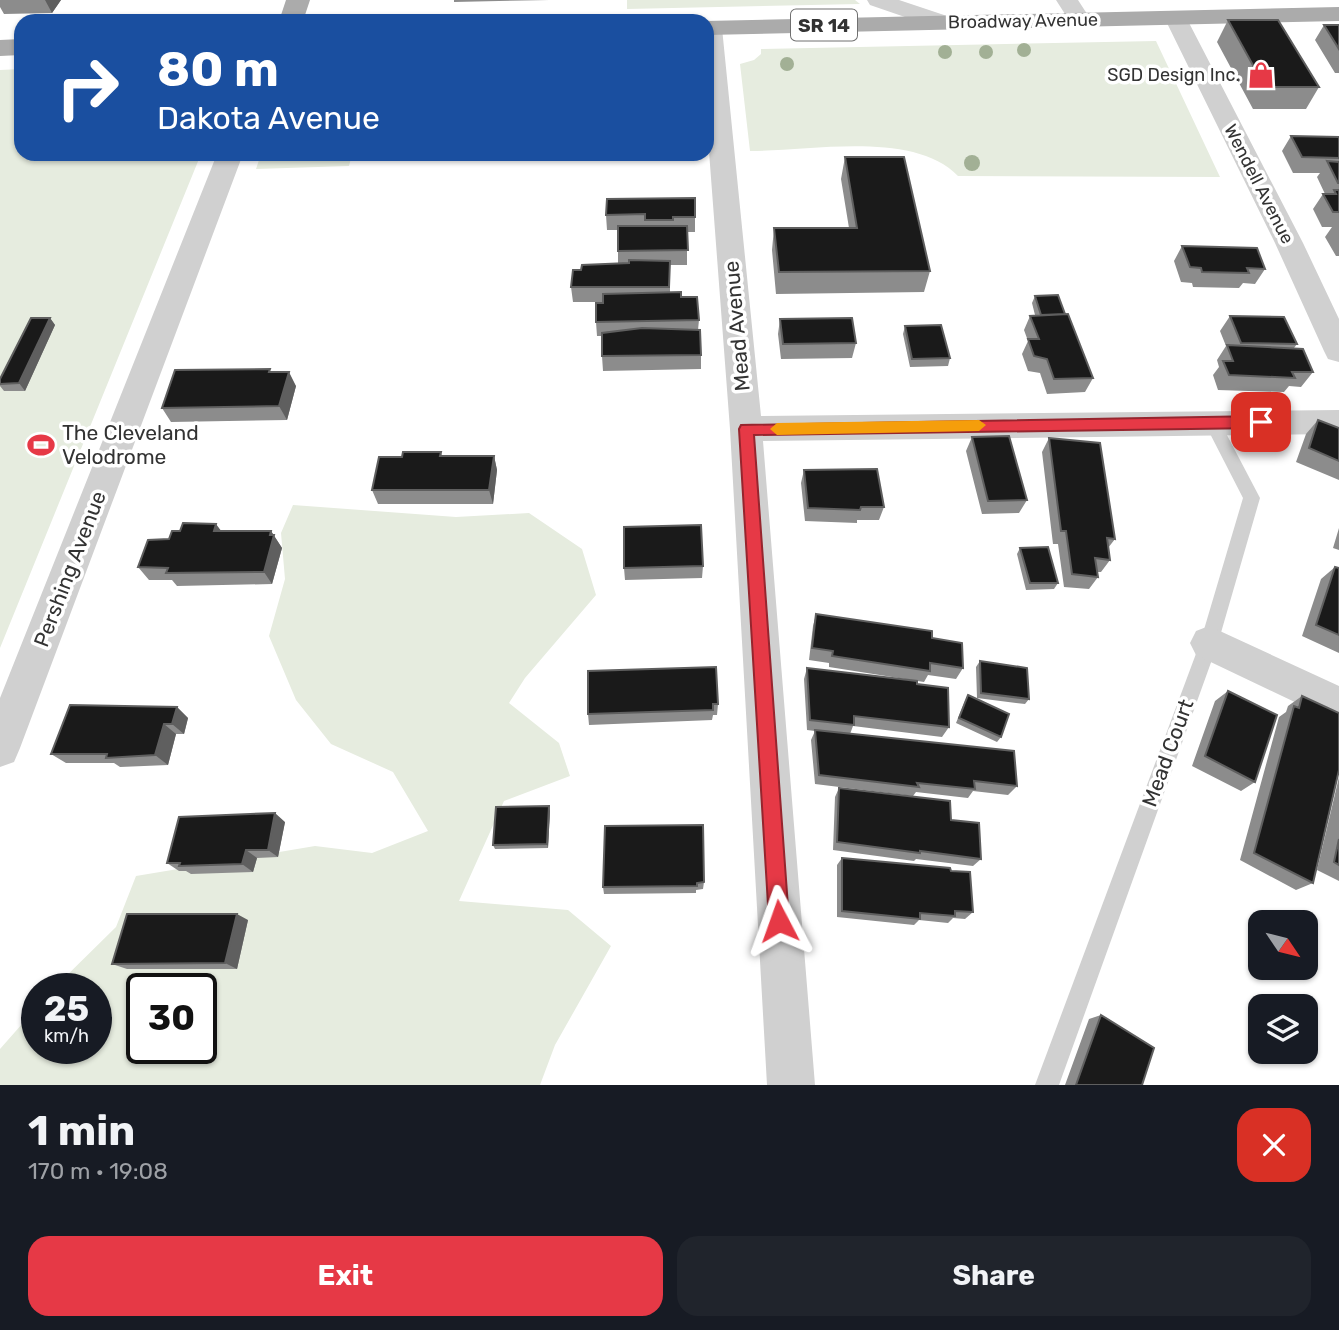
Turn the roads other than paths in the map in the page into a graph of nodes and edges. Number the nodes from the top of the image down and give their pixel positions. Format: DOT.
graph roads {
  1 [pos="878,0"];
  2 [pos="1074,10"];
  3 [pos="1339,14"];
  4 [pos="1176,19"];
  5 [pos="942,22"];
  6 [pos="714,28"];
  7 [pos="714,82"];
  8 [pos="227,161"];
  9 [pos="1339,351"];
  10 [pos="1212,422"];
  11 [pos="1339,422"];
  12 [pos="746,429"];
  13 [pos="1209,643"];
  14 [pos="1339,705"];
  15 [pos="0,748"];
  16 [pos="790,1085"];
  17 [pos="1047,1085"];
  1 -- 5 [label="street"];
  2 -- 4 [label="main road, Broadway Avenue / SR 14"];
  2 -- 5 [label="main road, Broadway Avenue / SR 14"];
  3 -- 4 [label="main road, Broadway Avenue / SR 14"];
  4 -- 9 [label="street, Wendell Avenue"];
  5 -- 6 [label="main road, Broadway Avenue / SR 14"];
  7 -- 12 [label="street, Mead Avenue"];
  8 -- 15 [label="street, Pershing Avenue"];
  10 -- 11 [label="street"];
  10 -- 12 [label="street"];
  10 -- 13 [label="lane, Mead Court"];
  12 -- 16 [label="street, Mead Avenue"];
  13 -- 14 [label="street"];
  13 -- 17 [label="lane, Mead Court"];
}
